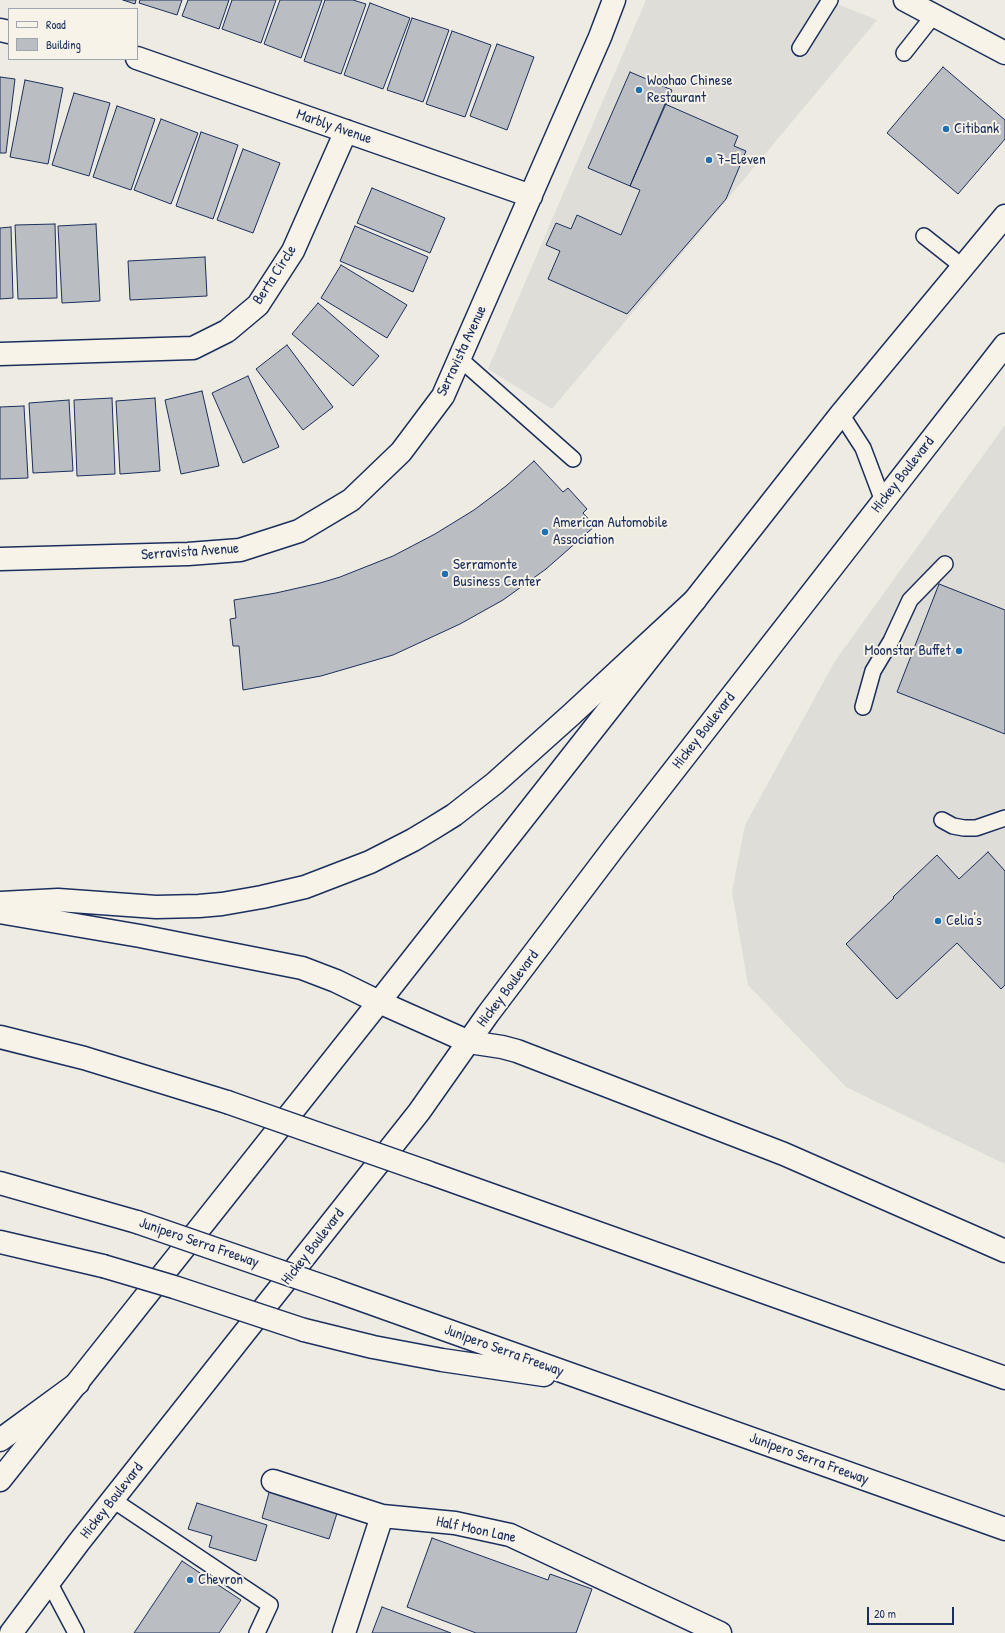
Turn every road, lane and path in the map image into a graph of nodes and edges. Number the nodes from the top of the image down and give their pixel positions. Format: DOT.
graph roads {
  1 [pos="614,0"];
  2 [pos="830,0"];
  3 [pos="905,0"];
  4 [pos="934,15"];
  5 [pos="800,48"];
  6 [pos="904,52"];
  7 [pos="1005,53"];
  8 [pos="138,58"];
  9 [pos="346,131"];
  10 [pos="531,196"];
  11 [pos="1005,216"];
  12 [pos="924,236"];
  13 [pos="963,267"];
  14 [pos="1005,345"];
  15 [pos="0,354"];
  16 [pos="460,359"];
  17 [pos="841,414"];
  18 [pos="573,459"];
  19 [pos="883,501"];
  20 [pos="0,559"];
  21 [pos="945,564"];
  22 [pos="695,600"];
  23 [pos="863,707"];
  24 [pos="1005,818"];
  25 [pos="942,820"];
  26 [pos="0,903"];
  27 [pos="0,912"];
  28 [pos="379,1002"];
  29 [pos="0,1037"];
  30 [pos="469,1042"];
  31 [pos="0,1183"];
  32 [pos="0,1242"];
  33 [pos="1005,1251"];
  34 [pos="1005,1378"];
  35 [pos="78,1382"];
  36 [pos="592,1382"];
  37 [pos="0,1440"];
  38 [pos="0,1480"];
  39 [pos="273,1481"];
  40 [pos="113,1500"];
  41 [pos="382,1516"];
  42 [pos="1005,1529"];
  43 [pos="48,1582"];
  44 [pos="11,1633"];
  45 [pos="76,1633"];
  46 [pos="257,1633"];
  47 [pos="344,1633"];
  48 [pos="720,1633"];
  1 -- 10 [label="main road, Serravista Avenue"];
  2 -- 5 [label="lane"];
  3 -- 4 [label="main road"];
  4 -- 6 [label="lane"];
  4 -- 7 [label="main road"];
  8 -- 9 [label="main road, Marbly Avenue"];
  9 -- 10 [label="main road, Marbly Avenue"];
  9 -- 15 [label="main road, Berta Circle"];
  10 -- 16 [label="main road, Serravista Avenue"];
  11 -- 13 [label="main road"];
  12 -- 13 [label="lane"];
  13 -- 17 [label="main road"];
  14 -- 19 [label="main road, Hickey Boulevard"];
  16 -- 18 [label="lane"];
  16 -- 20 [label="main road, Serravista Avenue"];
  17 -- 19 [label="lane"];
  17 -- 22 [label="main road"];
  19 -- 30 [label="main road, Hickey Boulevard"];
  21 -- 23 [label="lane"];
  22 -- 26 [label="main road"];
  22 -- 28 [label="main road"];
  24 -- 25 [label="lane"];
  27 -- 28 [label="main road"];
  28 -- 30 [label="main road"];
  28 -- 35 [label="main road"];
  29 -- 34 [label="main road, bridge"];
  30 -- 33 [label="main road"];
  30 -- 40 [label="main road, Hickey Boulevard"];
  31 -- 36 [label="main road, Junipero Serra Freeway, bridge"];
  32 -- 36 [label="main road, bridge"];
  35 -- 37 [label="main road"];
  35 -- 38 [label="main road"];
  36 -- 42 [label="main road, Junipero Serra Freeway"];
  39 -- 41 [label="main road, Half Moon Lane"];
  40 -- 43 [label="main road, Hickey Boulevard"];
  40 -- 46 [label="lane"];
  41 -- 47 [label="main road"];
  41 -- 48 [label="main road, Half Moon Lane"];
  43 -- 44 [label="main road, Hickey Boulevard"];
  43 -- 45 [label="lane"];
}
